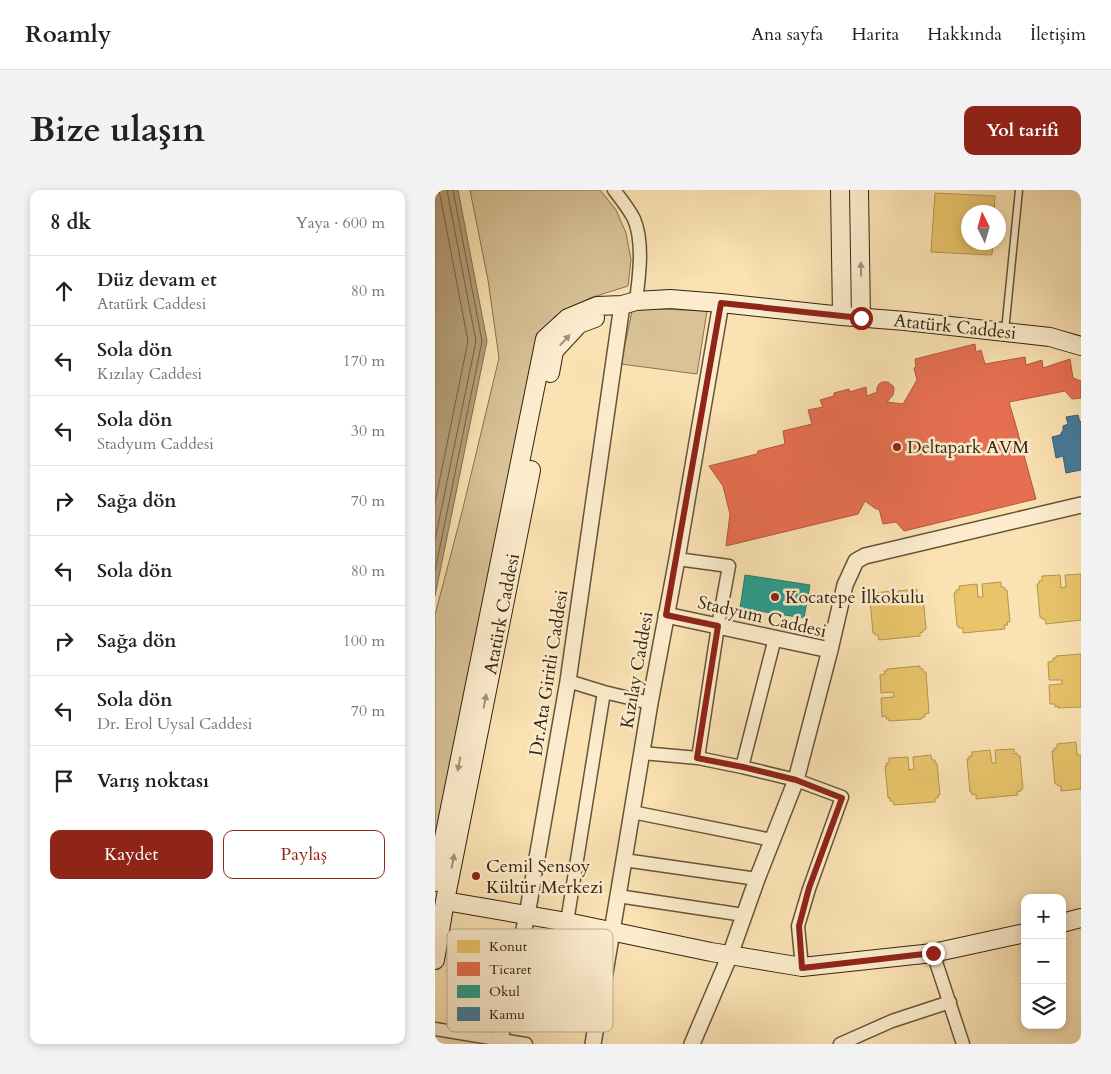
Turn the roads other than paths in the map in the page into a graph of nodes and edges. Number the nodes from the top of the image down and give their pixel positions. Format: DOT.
graph roads {
  1 [pos="614,190"];
  2 [pos="839,190"];
  3 [pos="859,190"];
  4 [pos="1019,190"];
  5 [pos="629,303"];
  6 [pos="721,303"];
  7 [pos="843,316"];
  8 [pos="861,318"];
  9 [pos="1005,332"];
  10 [pos="1081,334"];
  11 [pos="1050,337"];
  12 [pos="1081,346"];
  13 [pos="1081,505"];
  14 [pos="677,559"];
  15 [pos="666,615"];
  16 [pos="718,626"];
  17 [pos="775,638"];
  18 [pos="830,650"];
  19 [pos="567,681"];
  20 [pos="604,692"];
  21 [pos="650,703"];
  22 [pos="642,753"];
  23 [pos="697,758"];
  24 [pos="743,767"];
  25 [pos="796,780"];
  26 [pos="632,812"];
  27 [pos="772,840"];
  28 [pos="624,860"];
  29 [pos="757,879"];
  30 [pos="435,882"];
  31 [pos="618,896"];
  32 [pos="438,901"];
  33 [pos="527,915"];
  34 [pos="744,915"];
  35 [pos="1081,918"];
  36 [pos="567,922"];
  37 [pos="1066,922"];
  38 [pos="524,929"];
  39 [pos="598,929"];
  40 [pos="612,929"];
  41 [pos="613,932"];
  42 [pos="1021,934"];
  43 [pos="933,953"];
  44 [pos="730,955"];
  45 [pos="435,960"];
  46 [pos="802,968"];
  47 [pos="949,1002"];
  48 [pos="450,1032"];
  49 [pos="500,1042"];
  50 [pos="526,1044"];
  51 [pos="692,1044"];
  52 [pos="840,1044"];
  53 [pos="963,1044"];
  1 -- 5 [label="street"];
  2 -- 7 [label="main road"];
  8 -- 3 [label="main road, one-way"];
  4 -- 9 [label="lane"];
  5 -- 6 [label="main road, Atatürk Caddesi"];
  5 -- 19 [label="street, Dr.Ata Giritli Caddesi"];
  5 -- 30 [label="main road, Atatürk Caddesi, one-way"];
  32 -- 5 [label="main road, Atatürk Caddesi, one-way"];
  6 -- 7 [label="main road, Atatürk Caddesi"];
  6 -- 14 [label="street, Kızılay Caddesi"];
  7 -- 8 [label="main road, Atatürk Caddesi"];
  8 -- 9 [label="main road, Atatürk Caddesi"];
  9 -- 11 [label="main road, Atatürk Caddesi"];
  10 -- 11 [label="main road"];
  11 -- 12 [label="main road"];
  13 -- 18 [label="street"];
  14 -- 15 [label="street, Kızılay Caddesi"];
  14 -- 16 [label="street"];
  15 -- 16 [label="street, Stadyum Caddesi"];
  15 -- 21 [label="street, Kızılay Caddesi"];
  16 -- 17 [label="street, Stadyum Caddesi"];
  16 -- 23 [label="street"];
  17 -- 18 [label="street, Stadyum Caddesi"];
  17 -- 24 [label="street"];
  18 -- 25 [label="street, Stadyum Caddesi"];
  19 -- 20 [label="street"];
  19 -- 33 [label="street, Dr.Ata Giritli Caddesi"];
  20 -- 21 [label="street"];
  20 -- 36 [label="street"];
  21 -- 22 [label="street, Kızılay Caddesi"];
  22 -- 23 [label="street"];
  22 -- 26 [label="street, Kızılay Caddesi"];
  23 -- 24 [label="street"];
  24 -- 25 [label="street"];
  25 -- 27 [label="street, Stadyum Caddesi"];
  25 -- 46 [label="street"];
  26 -- 27 [label="street"];
  26 -- 28 [label="street, Kızılay Caddesi"];
  27 -- 29 [label="street, Stadyum Caddesi"];
  28 -- 29 [label="street"];
  28 -- 31 [label="street, Kızılay Caddesi"];
  29 -- 34 [label="street, Stadyum Caddesi"];
  31 -- 34 [label="street"];
  31 -- 40 [label="street, Kızılay Caddesi"];
  32 -- 33 [label="main road"];
  32 -- 45 [label="main road, Atatürk Caddesi"];
  33 -- 36 [label="main road"];
  33 -- 38 [label="street, Dr.Ata Giritli Caddesi"];
  34 -- 44 [label="street, Stadyum Caddesi"];
  35 -- 37 [label="main road"];
  36 -- 39 [label="main road"];
  41 -- 44 [label="main road"];
  42 -- 43 [label="main road"];
  43 -- 46 [label="main road"];
  43 -- 47 [label="street"];
  44 -- 46 [label="main road"];
  44 -- 51 [label="street, Stadyum Caddesi"];
  47 -- 52 [label="street"];
  47 -- 53 [label="street"];
  48 -- 49 [label="street"];
  49 -- 50 [label="street"];
}
